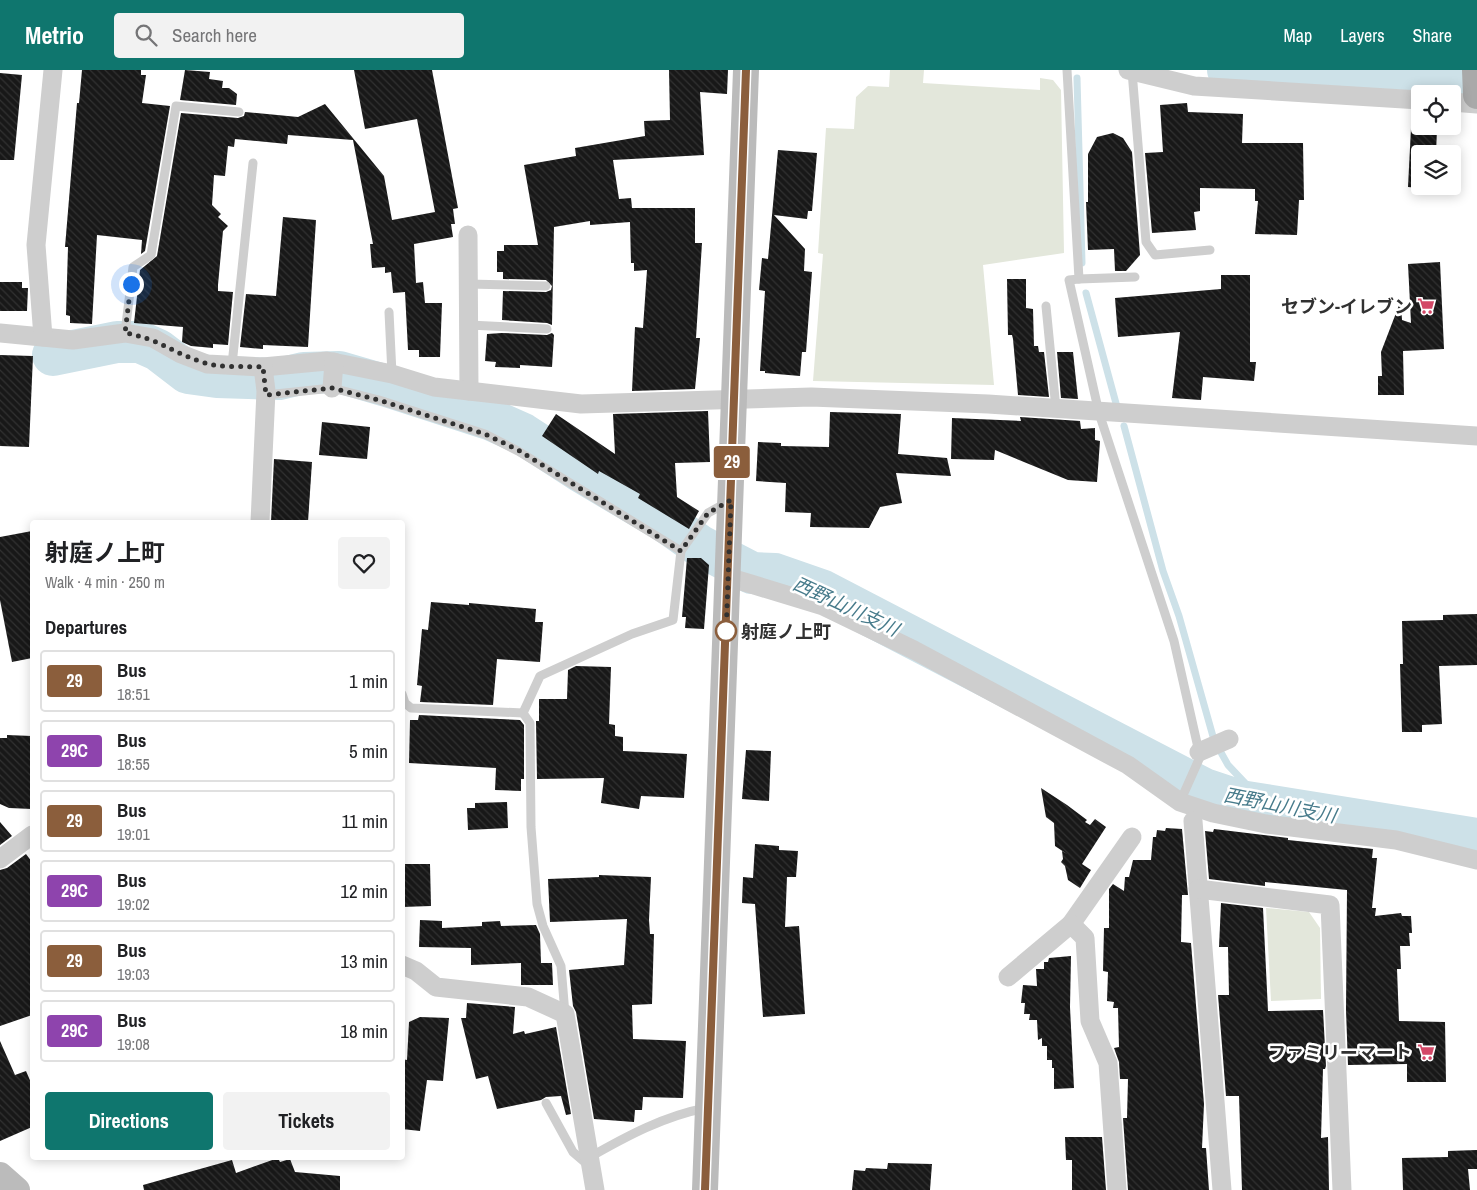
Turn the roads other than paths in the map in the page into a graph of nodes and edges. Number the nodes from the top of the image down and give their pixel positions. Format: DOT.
graph roads {
  1 [pos="53,70"];
  2 [pos="746,70"];
  3 [pos="1067,70"];
  4 [pos="1130,70"];
  5 [pos="1476,70"];
  6 [pos="1476,82"];
  7 [pos="1477,94"];
  8 [pos="1411,99"];
  9 [pos="1461,103"];
  10 [pos="1477,104"];
  11 [pos="240,112"];
  12 [pos="253,163"];
  13 [pos="468,235"];
  14 [pos="1210,250"];
  15 [pos="1134,278"];
  16 [pos="1079,279"];
  17 [pos="469,284"];
  18 [pos="546,286"];
  19 [pos="1046,306"];
  20 [pos="389,312"];
  21 [pos="469,325"];
  22 [pos="547,329"];
  23 [pos="0,333"];
  24 [pos="125,333"];
  25 [pos="43,337"];
  26 [pos="334,363"];
  27 [pos="232,365"];
  28 [pos="263,367"];
  29 [pos="392,374"];
  30 [pos="332,388"];
  31 [pos="469,391"];
  32 [pos="266,395"];
  33 [pos="734,398"];
  34 [pos="1056,409"];
  35 [pos="1099,413"];
  36 [pos="1477,436"];
  37 [pos="731,500"];
  38 [pos="260,520"];
  39 [pos="683,549"];
  40 [pos="728,565"];
  41 [pos="405,703"];
  42 [pos="524,713"];
  43 [pos="1229,739"];
  44 [pos="1199,752"];
  45 [pos="1180,802"];
  46 [pos="1193,822"];
  47 [pos="30,836"];
  48 [pos="1132,837"];
  49 [pos="0,858"];
  50 [pos="1477,860"];
  51 [pos="1198,889"];
  52 [pos="1071,924"];
  53 [pos="405,966"];
  54 [pos="1008,977"];
  55 [pos="565,1014"];
  56 [pos="546,1103"];
  57 [pos="708,1107"];
  58 [pos="591,1162"];
  59 [pos="0,1174"];
  60 [pos="17,1190"];
  61 [pos="596,1190"];
  62 [pos="705,1190"];
  63 [pos="1117,1190"];
  64 [pos="1222,1190"];
  65 [pos="1342,1190"];
  1 -- 25 [label="street"];
  2 -- 33 [label="street"];
  3 -- 16 [label="lane"];
  4 -- 8 [label="street"];
  4 -- 14 [label="lane"];
  5 -- 6 [label="main road"];
  6 -- 7 [label="main road"];
  9 -- 10 [label="street"];
  11 -- 24 [label="lane"];
  12 -- 27 [label="lane"];
  13 -- 17 [label="street"];
  15 -- 16 [label="lane"];
  16 -- 35 [label="lane"];
  17 -- 18 [label="lane"];
  17 -- 21 [label="street"];
  19 -- 34 [label="lane"];
  20 -- 29 [label="lane"];
  21 -- 22 [label="lane"];
  21 -- 31 [label="street"];
  23 -- 25 [label="street"];
  24 -- 25 [label="street"];
  24 -- 27 [label="street"];
  26 -- 28 [label="street"];
  26 -- 29 [label="street"];
  26 -- 30 [label="street"];
  27 -- 28 [label="street"];
  28 -- 32 [label="street"];
  29 -- 31 [label="street"];
  30 -- 32 [label="lane"];
  30 -- 39 [label="lane"];
  31 -- 33 [label="street"];
  32 -- 38 [label="street"];
  33 -- 34 [label="street"];
  33 -- 37 [label="street"];
  34 -- 35 [label="street"];
  35 -- 36 [label="street"];
  35 -- 44 [label="lane"];
  37 -- 39 [label="lane"];
  37 -- 40 [label="street"];
  39 -- 42 [label="lane"];
  40 -- 45 [label="street"];
  40 -- 57 [label="street"];
  41 -- 42 [label="lane"];
  42 -- 55 [label="lane"];
  43 -- 44 [label="street"];
  44 -- 45 [label="lane"];
  45 -- 50 [label="street"];
  46 -- 51 [label="street"];
  47 -- 49 [label="street"];
  48 -- 52 [label="street"];
  51 -- 64 [label="street"];
  51 -- 65 [label="street"];
  52 -- 54 [label="street"];
  52 -- 63 [label="street"];
  53 -- 55 [label="street"];
  55 -- 58 [label="street"];
  56 -- 58 [label="lane"];
  57 -- 58 [label="lane"];
  57 -- 62 [label="street"];
  58 -- 61 [label="street"];
  59 -- 60 [label="street"];
}
